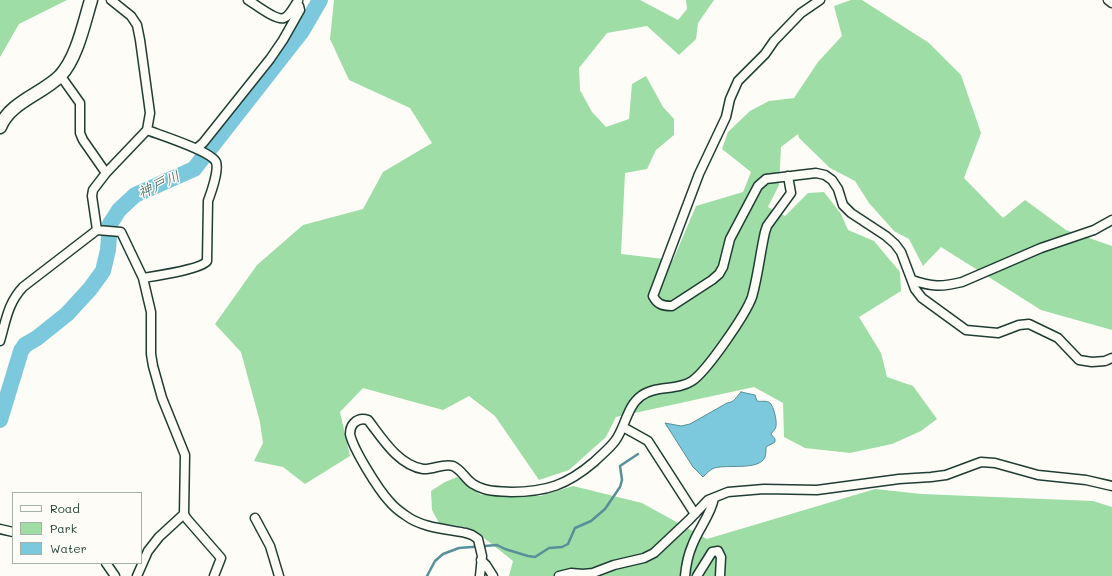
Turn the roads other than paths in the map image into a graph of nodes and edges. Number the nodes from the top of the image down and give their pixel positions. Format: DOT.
graph roads {
  1 [pos="91,0"];
  2 [pos="111,0"];
  3 [pos="248,0"];
  4 [pos="820,0"];
  5 [pos="1108,0"];
  6 [pos="297,2"];
  7 [pos="1112,3"];
  8 [pos="60,75"];
  9 [pos="0,127"];
  10 [pos="147,130"];
  11 [pos="198,149"];
  12 [pos="106,173"];
  13 [pos="788,176"];
  14 [pos="1112,220"];
  15 [pos="99,230"];
  16 [pos="143,278"];
  17 [pos="912,280"];
  18 [pos="0,341"];
  19 [pos="1112,358"];
  20 [pos="623,427"];
  21 [pos="1112,486"];
  22 [pos="714,498"];
  23 [pos="184,514"];
  24 [pos="695,514"];
  25 [pos="255,518"];
  26 [pos="0,529"];
  27 [pos="12,532"];
  28 [pos="481,560"];
  29 [pos="107,564"];
  30 [pos="115,576"];
  31 [pos="137,576"];
  32 [pos="214,576"];
  33 [pos="279,576"];
  34 [pos="480,576"];
  35 [pos="492,576"];
  36 [pos="559,576"];
  37 [pos="685,576"];
  38 [pos="698,576"];
  39 [pos="720,576"];
  1 -- 8 [label="main road"];
  2 -- 10 [label="street"];
  3 -- 6 [label="street"];
  4 -- 13 [label="street"];
  5 -- 7 [label="street"];
  6 -- 11 [label="street"];
  8 -- 9 [label="main road"];
  8 -- 12 [label="street"];
  10 -- 11 [label="street"];
  10 -- 12 [label="street"];
  11 -- 16 [label="street"];
  12 -- 15 [label="street"];
  13 -- 17 [label="street"];
  13 -- 20 [label="street"];
  14 -- 17 [label="street"];
  15 -- 16 [label="street"];
  15 -- 18 [label="street"];
  16 -- 23 [label="street"];
  17 -- 19 [label="street"];
  20 -- 24 [label="street"];
  20 -- 28 [label="street"];
  21 -- 22 [label="street"];
  22 -- 24 [label="street"];
  22 -- 37 [label="street"];
  23 -- 31 [label="street"];
  23 -- 32 [label="street"];
  24 -- 36 [label="street"];
  25 -- 33 [label="street"];
  26 -- 27 [label="street"];
  28 -- 34 [label="street"];
  28 -- 35 [label="street"];
  29 -- 30 [label="street"];
  38 -- 39 [label="street"];
}
